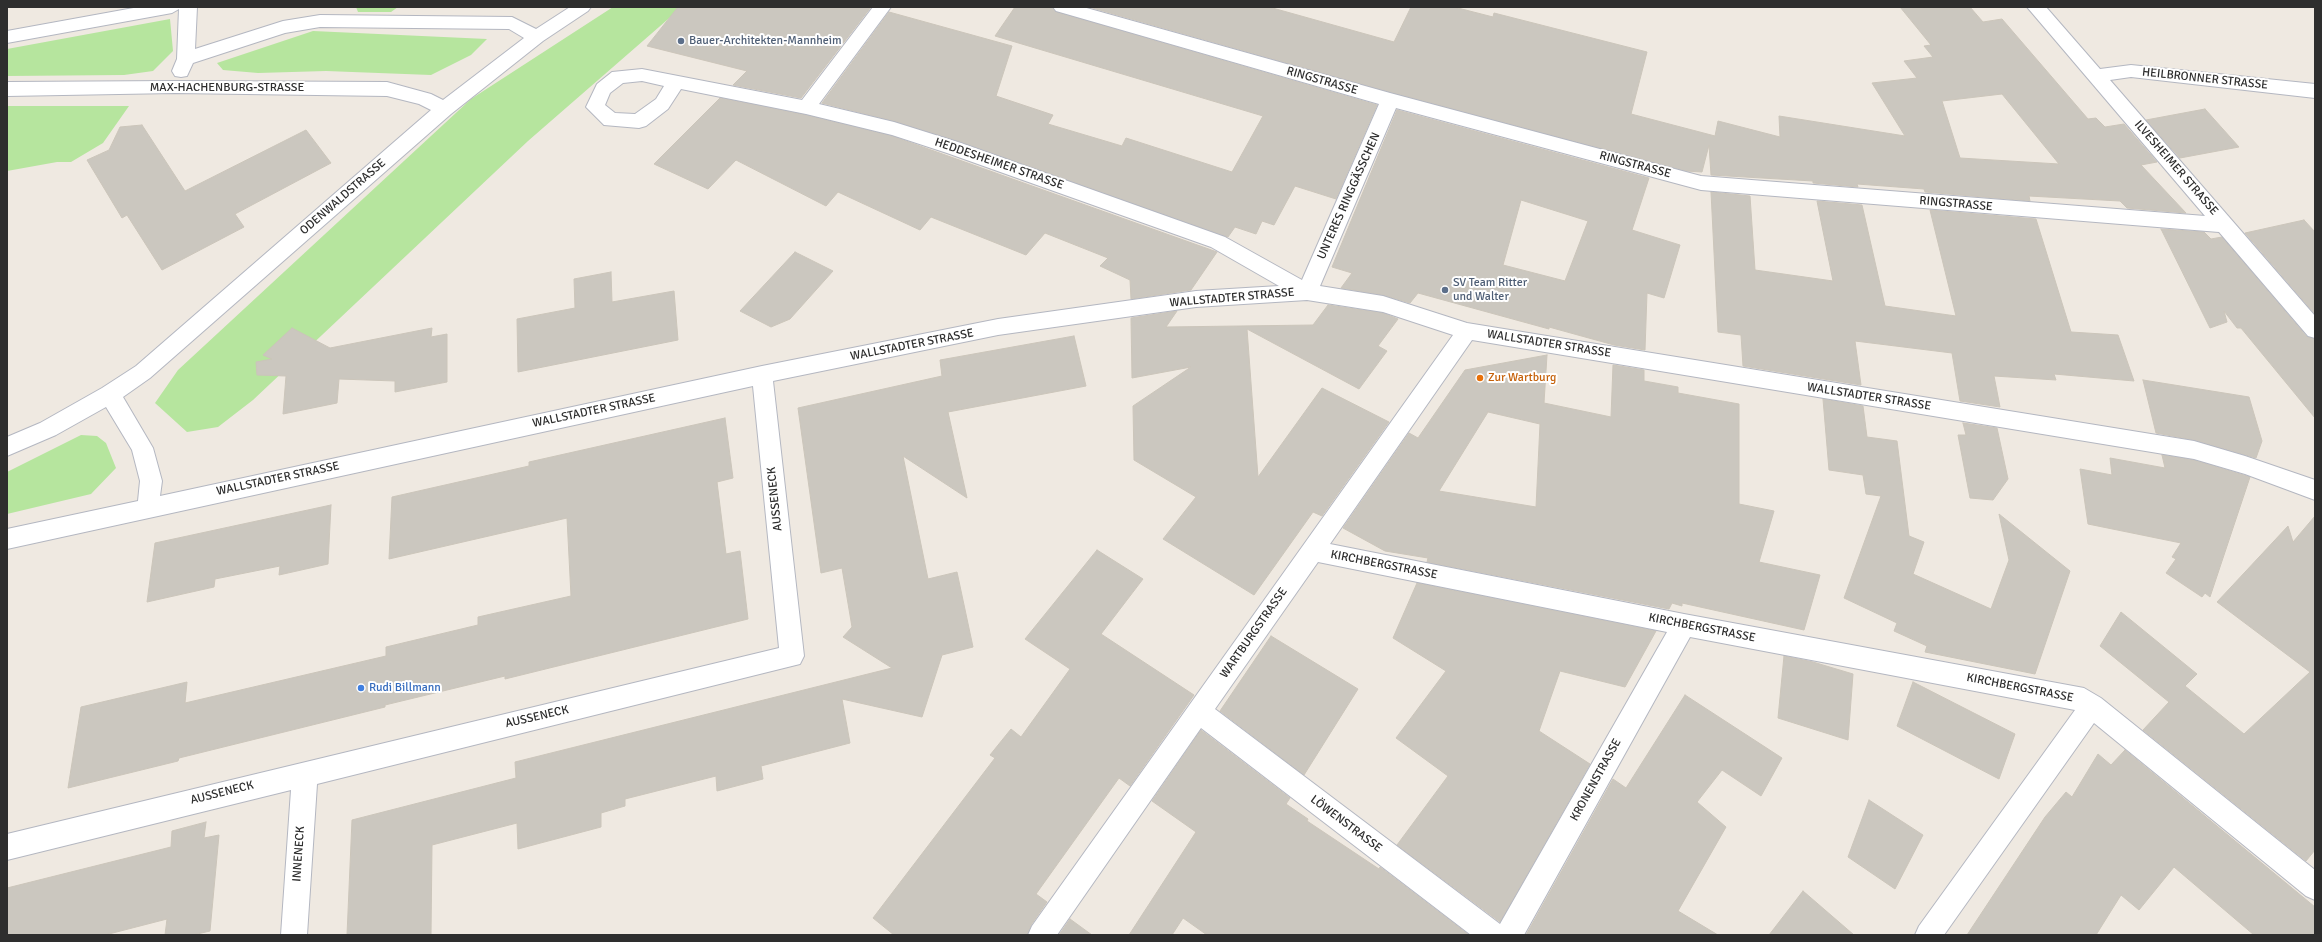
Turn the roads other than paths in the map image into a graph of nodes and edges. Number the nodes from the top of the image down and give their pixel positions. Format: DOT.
graph roads {
  1 [pos="172,7"];
  2 [pos="188,7"];
  3 [pos="582,7"];
  4 [pos="882,7"];
  5 [pos="1062,7"];
  6 [pos="2036,7"];
  7 [pos="7,37"];
  8 [pos="538,37"];
  9 [pos="186,59"];
  10 [pos="2096,76"];
  11 [pos="676,82"];
  12 [pos="175,87"];
  13 [pos="7,89"];
  14 [pos="2315,91"];
  15 [pos="1390,100"];
  16 [pos="806,107"];
  17 [pos="444,109"];
  18 [pos="2226,225"];
  19 [pos="1307,292"];
  20 [pos="2315,330"];
  21 [pos="1467,331"];
  22 [pos="762,375"];
  23 [pos="110,394"];
  24 [pos="7,447"];
  25 [pos="2315,490"];
  26 [pos="148,506"];
  27 [pos="7,539"];
  28 [pos="1311,550"];
  29 [pos="1684,625"];
  30 [pos="2092,706"];
  31 [pos="1199,712"];
  32 [pos="305,773"];
  33 [pos="7,847"];
  34 [pos="2315,887"];
  35 [pos="294,935"];
  36 [pos="1041,935"];
  37 [pos="1493,935"];
  38 [pos="1509,935"];
  39 [pos="1928,935"];
  1 -- 7 [label="street"];
  2 -- 9 [label="street"];
  3 -- 8 [label="street, ODENWALDSTRASSE"];
  4 -- 16 [label="street"];
  5 -- 15 [label="street, RINGSTRASSE"];
  6 -- 10 [label="street, ILVESHEIMER STRASSE"];
  8 -- 9 [label="street"];
  8 -- 17 [label="street, ODENWALDSTRASSE"];
  9 -- 12 [label="street"];
  10 -- 14 [label="street, HEILBRONNER STRASSE"];
  10 -- 18 [label="street, ILVESHEIMER STRASSE"];
  11 -- 16 [label="street, HEDDESHEIMER STRASSE"];
  12 -- 13 [label="street, MAX-HACHENBURG-STRASSE"];
  12 -- 17 [label="street, MAX-HACHENBURG-STRASSE"];
  15 -- 18 [label="street, RINGSTRASSE"];
  15 -- 19 [label="street, UNTERES RINGGÄSSCHEN"];
  16 -- 19 [label="street, HEDDESHEIMER STRASSE"];
  17 -- 23 [label="street, ODENWALDSTRASSE"];
  18 -- 20 [label="street, ILVESHEIMER STRASSE"];
  19 -- 21 [label="street, WALLSTADTER STRASSE"];
  19 -- 22 [label="street, WALLSTADTER STRASSE"];
  21 -- 25 [label="street, WALLSTADTER STRASSE"];
  21 -- 28 [label="street, WARTBURGSTRASSE"];
  22 -- 26 [label="street, WALLSTADTER STRASSE"];
  22 -- 32 [label="street, AUSSENECK"];
  23 -- 24 [label="street"];
  23 -- 26 [label="street"];
  26 -- 27 [label="street, WALLSTADTER STRASSE"];
  28 -- 29 [label="street, KIRCHBERGSTRASSE"];
  28 -- 31 [label="street, WARTBURGSTRASSE"];
  29 -- 30 [label="street, KIRCHBERGSTRASSE"];
  29 -- 38 [label="street, KRONENSTRASSE"];
  30 -- 34 [label="street, KIRCHBERGSTRASSE"];
  30 -- 39 [label="street, KIRCHBERGSTRASSE"];
  31 -- 36 [label="street, WARTBURGSTRASSE"];
  31 -- 37 [label="street, LÖWENSTRASSE"];
  32 -- 33 [label="street, AUSSENECK"];
  32 -- 35 [label="street, INNENECK"];
}
